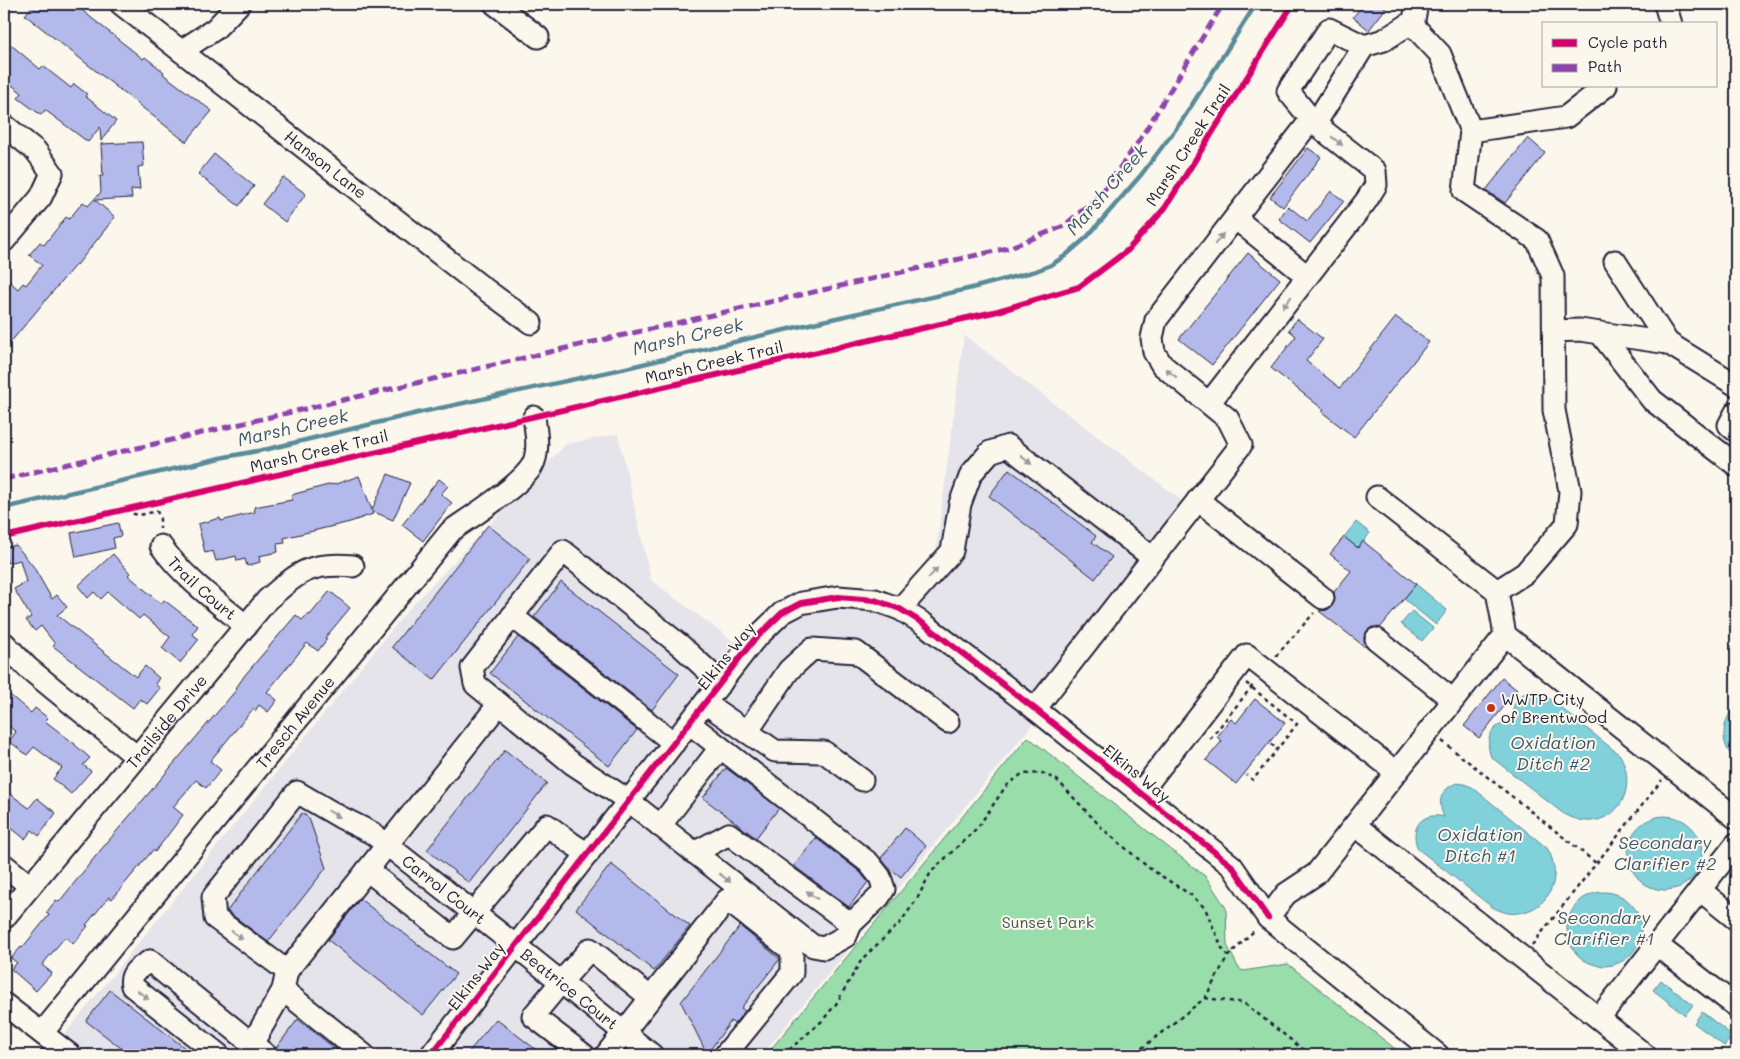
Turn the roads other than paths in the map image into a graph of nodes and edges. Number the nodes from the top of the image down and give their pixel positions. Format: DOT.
graph roads {
  1 [pos="121,4"];
  2 [pos="239,4"];
  3 [pos="495,4"];
  4 [pos="1417,4"];
  5 [pos="1665,4"];
  6 [pos="1670,22"];
  7 [pos="1413,25"];
  8 [pos="538,37"];
  9 [pos="1364,46"];
  10 [pos="181,51"];
  11 [pos="1603,88"];
  12 [pos="1315,124"];
  13 [pos="4,125"];
  14 [pos="1471,131"];
  15 [pos="1235,218"];
  16 [pos="4,241"];
  17 [pos="1615,261"];
  18 [pos="1307,276"];
  19 [pos="531,322"];
  20 [pos="1554,331"];
  21 [pos="1600,333"];
  22 [pos="1668,343"];
  23 [pos="1736,385"];
  24 [pos="1210,402"];
  25 [pos="1736,412"];
  26 [pos="534,417"];
  27 [pos="1736,431"];
  28 [pos="1736,464"];
  29 [pos="1377,497"];
  30 [pos="1198,500"];
  31 [pos="161,546"];
  32 [pos="1153,558"];
  33 [pos="353,566"];
  34 [pos="1497,591"];
  35 [pos="1323,598"];
  36 [pos="900,608"];
  37 [pos="512,616"];
  38 [pos="246,626"];
  39 [pos="1505,635"];
  40 [pos="1376,640"];
  41 [pos="4,643"];
  42 [pos="721,683"];
  43 [pos="1453,700"];
  44 [pos="705,703"];
  45 [pos="499,704"];
  46 [pos="1035,709"];
  47 [pos="948,722"];
  48 [pos="689,724"];
  49 [pos="747,732"];
  50 [pos="674,743"];
  51 [pos="720,748"];
  52 [pos="138,757"];
  53 [pos="1396,772"];
  54 [pos="862,780"];
  55 [pos="1140,793"];
  56 [pos="629,801"];
  57 [pos="1736,818"];
  58 [pos="1355,825"];
  59 [pos="660,826"];
  60 [pos="380,839"];
  61 [pos="1736,844"];
  62 [pos="694,853"];
  63 [pos="588,854"];
  64 [pos="4,865"];
  65 [pos="367,870"];
  66 [pos="30,886"];
  67 [pos="1700,890"];
  68 [pos="475,913"];
  69 [pos="4,918"];
  70 [pos="1268,918"];
  71 [pos="1736,919"];
  72 [pos="851,924"];
  73 [pos="1657,945"];
  74 [pos="516,946"];
  75 [pos="285,981"];
  76 [pos="561,982"];
  77 [pos="651,998"];
  78 [pos="1735,1002"];
  79 [pos="4,1004"];
  80 [pos="1599,1018"];
  81 [pos="624,1032"];
  82 [pos="42,1033"];
  83 [pos="259,1049"];
  84 [pos="649,1053"];
  85 [pos="70,1055"];
  86 [pos="219,1055"];
  87 [pos="364,1055"];
  88 [pos="431,1055"];
  89 [pos="584,1055"];
  90 [pos="606,1055"];
  91 [pos="725,1055"];
  92 [pos="1438,1055"];
  93 [pos="1644,1055"];
  1 -- 10 [label="street, Hanson Lane"];
  2 -- 10 [label="street"];
  3 -- 8 [label="street"];
  4 -- 7 [label="street"];
  5 -- 6 [label="street"];
  7 -- 9 [label="street"];
  7 -- 14 [label="street"];
  9 -- 12 [label="street"];
  9 -- 12 [label="street"];
  10 -- 19 [label="street, Hanson Lane"];
  11 -- 14 [label="street"];
  12 -- 15 [label="street"];
  12 -- 18 [label="street, one-way"];
  13 -- 16 [label="street"];
  14 -- 20 [label="street"];
  15 -- 18 [label="street"];
  24 -- 15 [label="street, one-way"];
  17 -- 22 [label="street"];
  18 -- 24 [label="street, one-way"];
  20 -- 21 [label="street"];
  20 -- 34 [label="street"];
  21 -- 22 [label="street"];
  21 -- 28 [label="street"];
  22 -- 23 [label="street"];
  24 -- 30 [label="street"];
  25 -- 27 [label="street"];
  26 -- 82 [label="street, Tresch Avenue"];
  29 -- 34 [label="street"];
  30 -- 32 [label="street"];
  30 -- 35 [label="street"];
  31 -- 38 [label="street, Trail Court"];
  36 -- 32 [label="street, one-way"];
  32 -- 46 [label="street"];
  33 -- 38 [label="street, Trailside Drive"];
  34 -- 39 [label="street"];
  36 -- 42 [label="street, Elkins Way"];
  36 -- 46 [label="street, Elkins Way"];
  37 -- 42 [label="street"];
  37 -- 45 [label="street"];
  37 -- 50 [label="street"];
  38 -- 52 [label="street, Trailside Drive"];
  39 -- 43 [label="street"];
  39 -- 57 [label="street"];
  40 -- 43 [label="street"];
  41 -- 52 [label="street"];
  42 -- 44 [label="street, Elkins Way"];
  43 -- 53 [label="street"];
  44 -- 48 [label="street, Elkins Way"];
  44 -- 49 [label="street"];
  45 -- 56 [label="street"];
  45 -- 60 [label="street"];
  46 -- 55 [label="street, Elkins Way"];
  47 -- 49 [label="street"];
  48 -- 50 [label="street, Elkins Way"];
  48 -- 51 [label="street"];
  49 -- 54 [label="street"];
  50 -- 56 [label="street, Elkins Way"];
  51 -- 59 [label="street"];
  51 -- 72 [label="street"];
  52 -- 66 [label="street, Trailside Drive"];
  53 -- 55 [label="street"];
  53 -- 58 [label="street"];
  55 -- 70 [label="street, Elkins Way"];
  56 -- 59 [label="street"];
  56 -- 63 [label="street, Elkins Way"];
  58 -- 70 [label="street"];
  58 -- 80 [label="street"];
  59 -- 62 [label="street"];
  60 -- 65 [label="street"];
  60 -- 68 [label="street, Carrol Court"];
  60 -- 75 [label="street, Carrol Court"];
  61 -- 67 [label="street"];
  72 -- 62 [label="street, one-way"];
  62 -- 72 [label="street, one-way"];
  63 -- 68 [label="street"];
  63 -- 74 [label="street, Elkins Way"];
  64 -- 66 [label="street"];
  65 -- 68 [label="street"];
  65 -- 75 [label="street"];
  66 -- 69 [label="street, Trailside Drive"];
  67 -- 71 [label="street"];
  67 -- 73 [label="street"];
  68 -- 74 [label="street, Carrol Court"];
  70 -- 92 [label="street, Elkins Way"];
  73 -- 78 [label="street"];
  73 -- 80 [label="street"];
  74 -- 76 [label="street, Beatrice Court"];
  74 -- 88 [label="street, Elkins Way"];
  75 -- 83 [label="street"];
  75 -- 87 [label="street"];
  76 -- 77 [label="street"];
  76 -- 81 [label="street, Beatrice Court"];
  76 -- 89 [label="street"];
  77 -- 81 [label="street"];
  77 -- 91 [label="street"];
  79 -- 82 [label="street"];
  80 -- 93 [label="street"];
  81 -- 84 [label="street, Beatrice Court"];
  81 -- 90 [label="street"];
  82 -- 85 [label="street"];
  83 -- 86 [label="street, one-way"];
}
